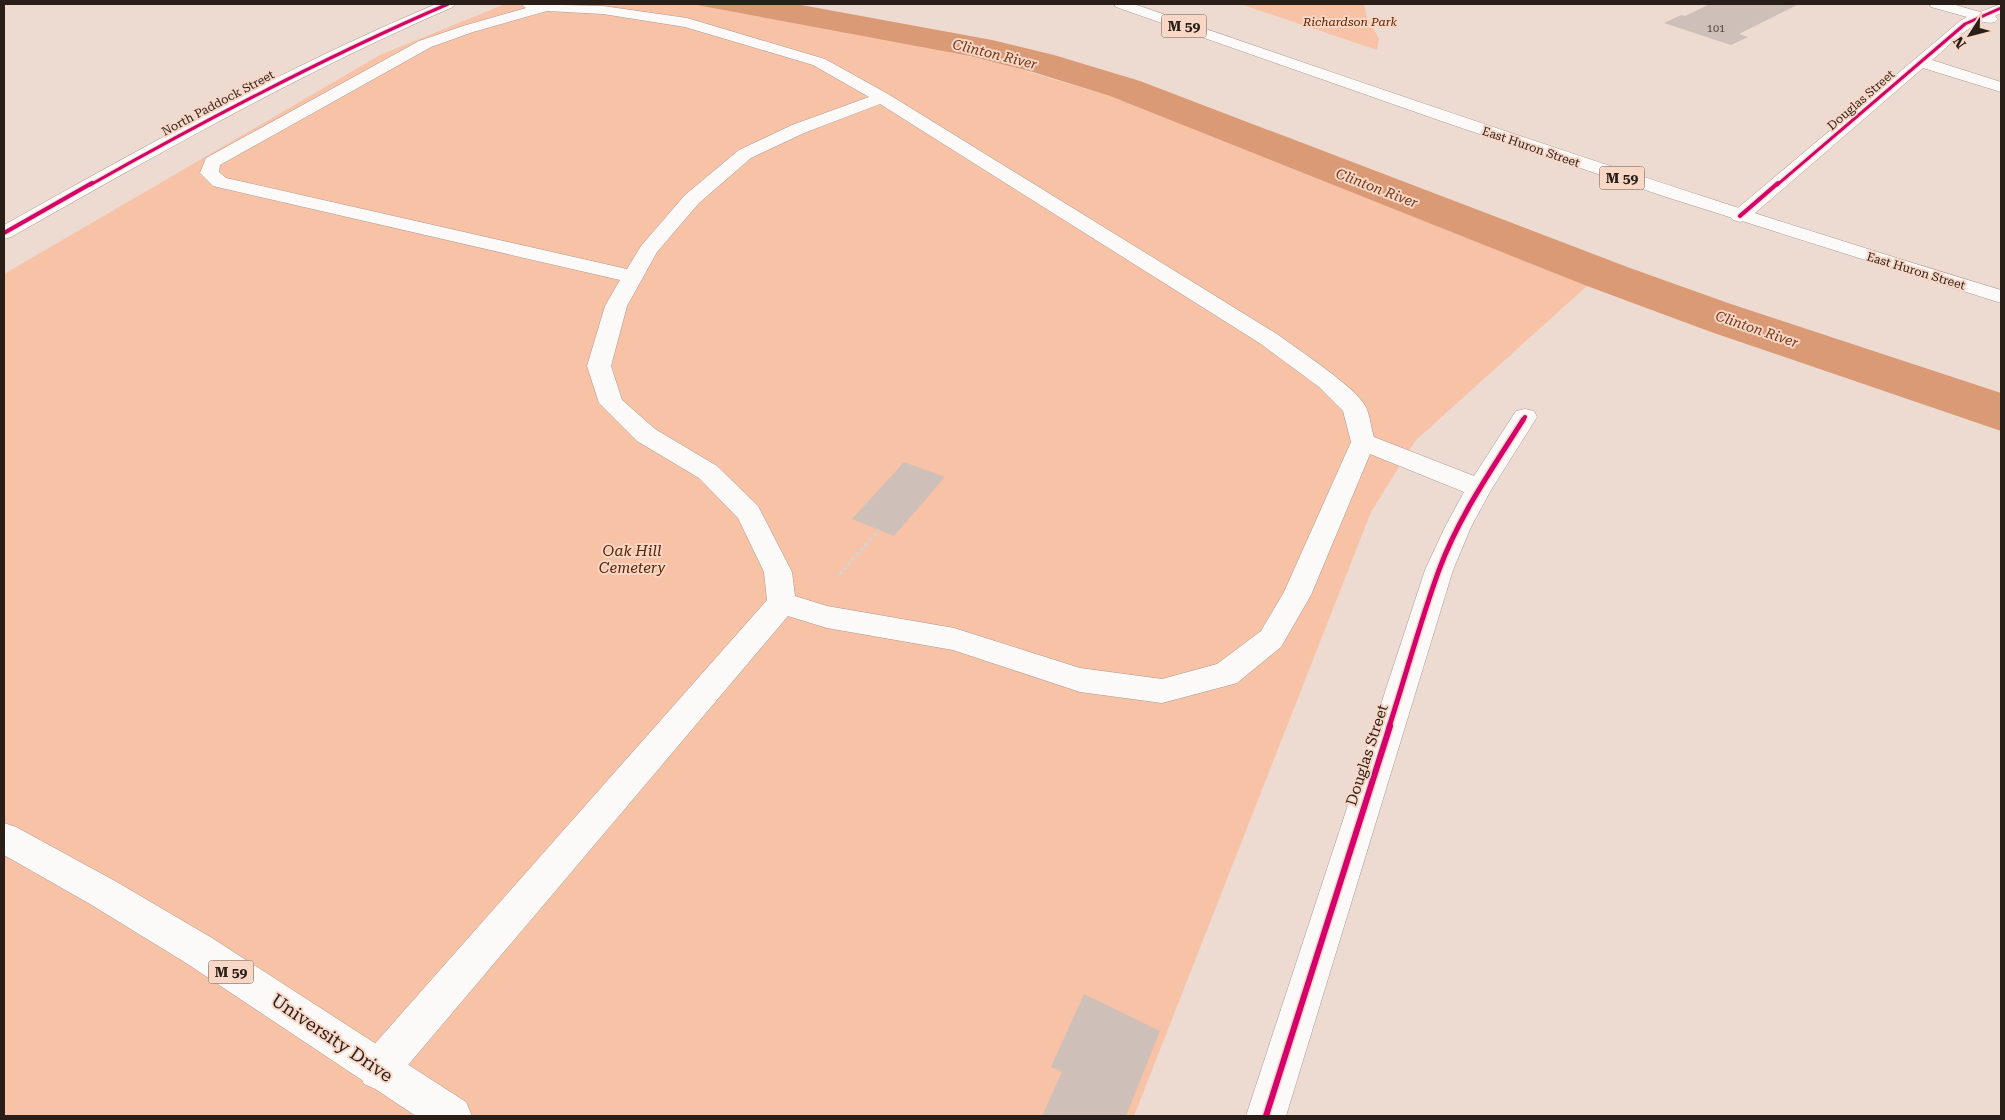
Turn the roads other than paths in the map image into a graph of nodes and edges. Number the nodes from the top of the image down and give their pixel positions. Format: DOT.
graph roads {
  1 [pos="448,4"];
  2 [pos="1121,4"];
  3 [pos="1936,4"];
  4 [pos="537,5"];
  5 [pos="2001,8"];
  6 [pos="1981,17"];
  7 [pos="2001,23"];
  8 [pos="1921,62"];
  9 [pos="2001,87"];
  10 [pos="882,98"];
  11 [pos="1740,216"];
  12 [pos="4,233"];
  13 [pos="633,277"];
  14 [pos="2001,297"];
  15 [pos="1525,416"];
  16 [pos="1363,442"];
  17 [pos="1479,488"];
  18 [pos="794,607"];
  19 [pos="4,838"];
  20 [pos="378,1070"];
  21 [pos="452,1116"];
  22 [pos="1266,1116"];
  1 -- 12 [label="main road, North Paddock Street"];
  2 -- 11 [label="main road, East Huron Street / M 59"];
  3 -- 6 [label="main road"];
  4 -- 10 [label="main road"];
  4 -- 13 [label="main road"];
  5 -- 6 [label="main road, Douglas Street"];
  6 -- 7 [label="main road"];
  6 -- 8 [label="main road, Douglas Street"];
  8 -- 9 [label="main road"];
  8 -- 11 [label="main road, Douglas Street"];
  10 -- 13 [label="main road"];
  10 -- 16 [label="main road"];
  11 -- 14 [label="main road, East Huron Street / M 59"];
  13 -- 18 [label="main road"];
  15 -- 17 [label="main road, Douglas Street"];
  16 -- 17 [label="main road"];
  16 -- 18 [label="main road"];
  17 -- 22 [label="main road, Douglas Street"];
  18 -- 20 [label="main road"];
  19 -- 20 [label="main road, University Drive / M 59"];
  20 -- 21 [label="main road, University Drive / M 59"];
}
